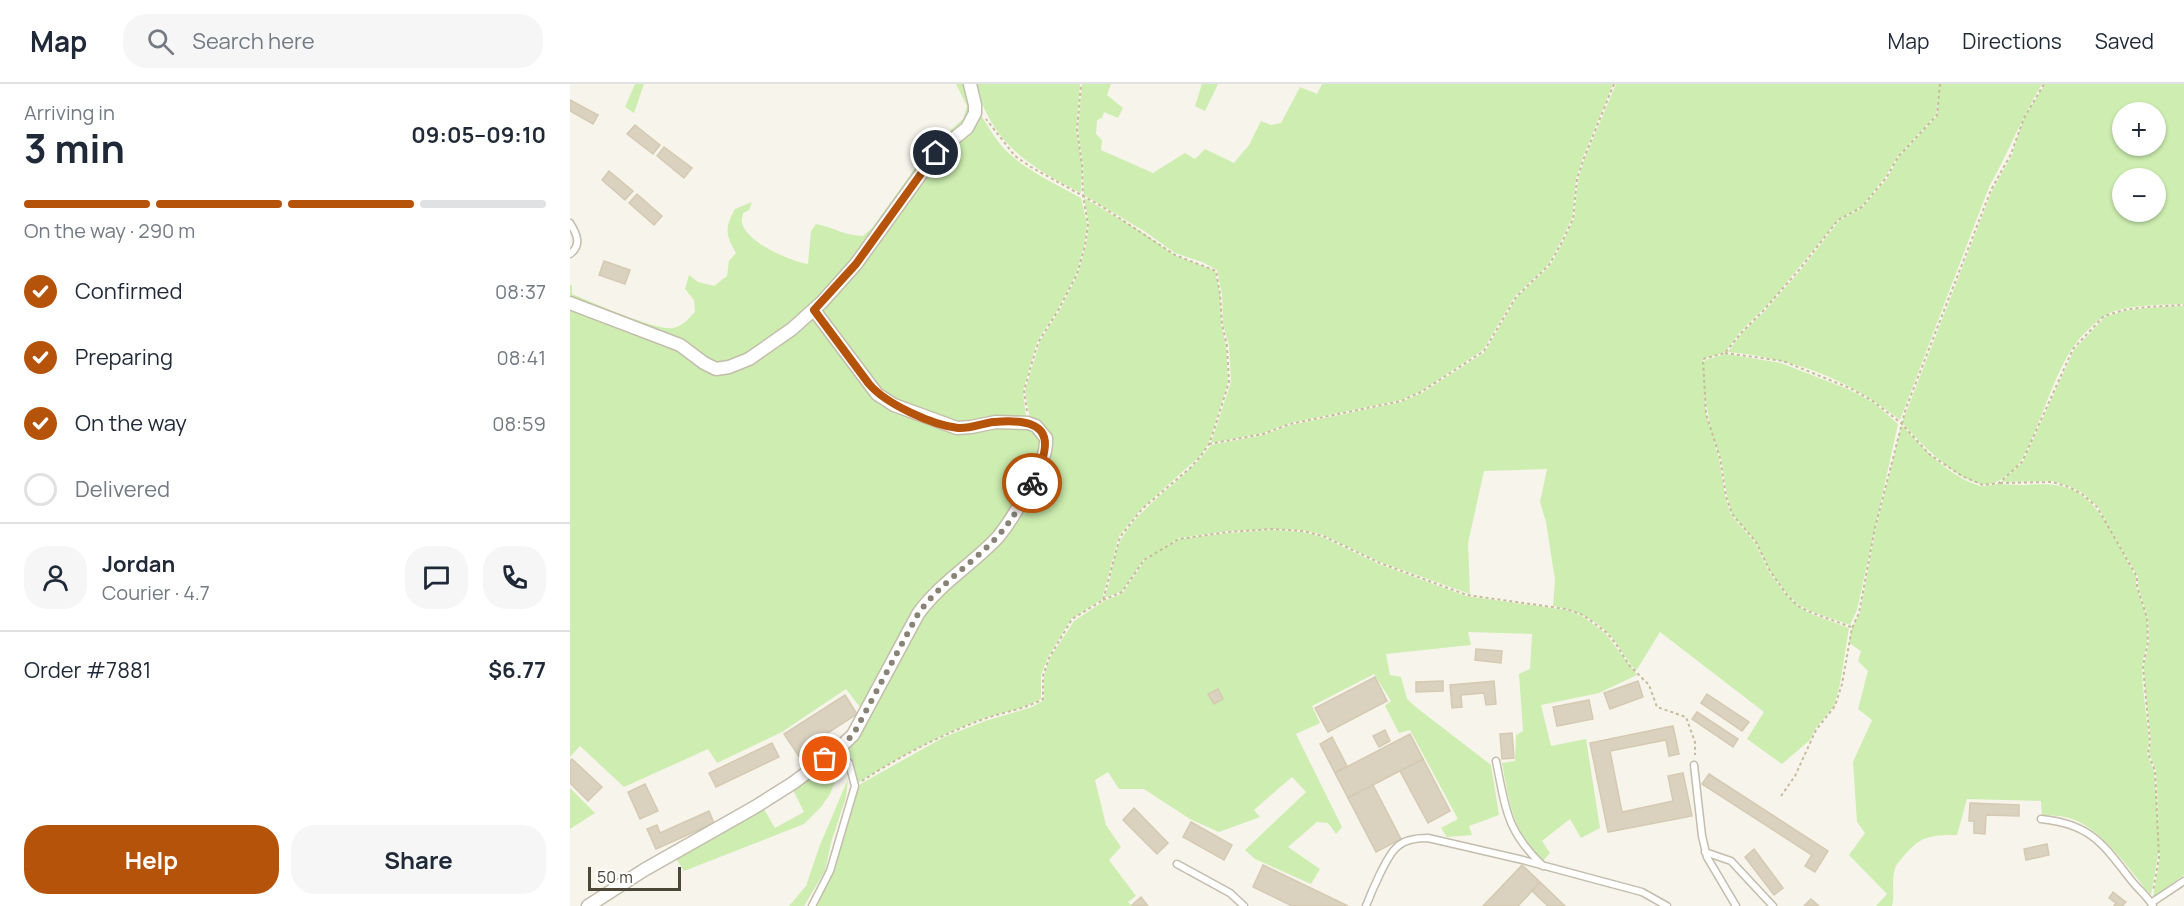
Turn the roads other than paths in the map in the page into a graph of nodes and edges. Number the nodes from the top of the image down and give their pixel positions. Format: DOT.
graph roads {
  1 [pos="970,84"];
  2 [pos="570,223"];
  3 [pos="570,254"];
  4 [pos="570,303"];
  5 [pos="814,310"];
  6 [pos="836,752"];
  7 [pos="1496,761"];
  8 [pos="1694,765"];
  9 [pos="2041,819"];
  10 [pos="1706,852"];
  11 [pos="1177,864"];
  12 [pos="1544,867"];
  13 [pos="2184,881"];
  14 [pos="2152,904"];
  15 [pos="588,906"];
  16 [pos="812,906"];
  17 [pos="1244,906"];
  18 [pos="1366,906"];
  19 [pos="1667,906"];
  20 [pos="1736,906"];
  21 [pos="1773,906"];
  1 -- 5 [label="street"];
  2 -- 3 [label="lane"];
  4 -- 5 [label="street"];
  5 -- 6 [label="street"];
  6 -- 15 [label="street"];
  6 -- 16 [label="lane"];
  7 -- 12 [label="lane"];
  8 -- 10 [label="lane"];
  9 -- 14 [label="lane"];
  10 -- 20 [label="lane"];
  10 -- 21 [label="lane"];
  11 -- 17 [label="lane"];
  12 -- 18 [label="lane"];
  12 -- 19 [label="lane"];
  13 -- 14 [label="lane"];
}
